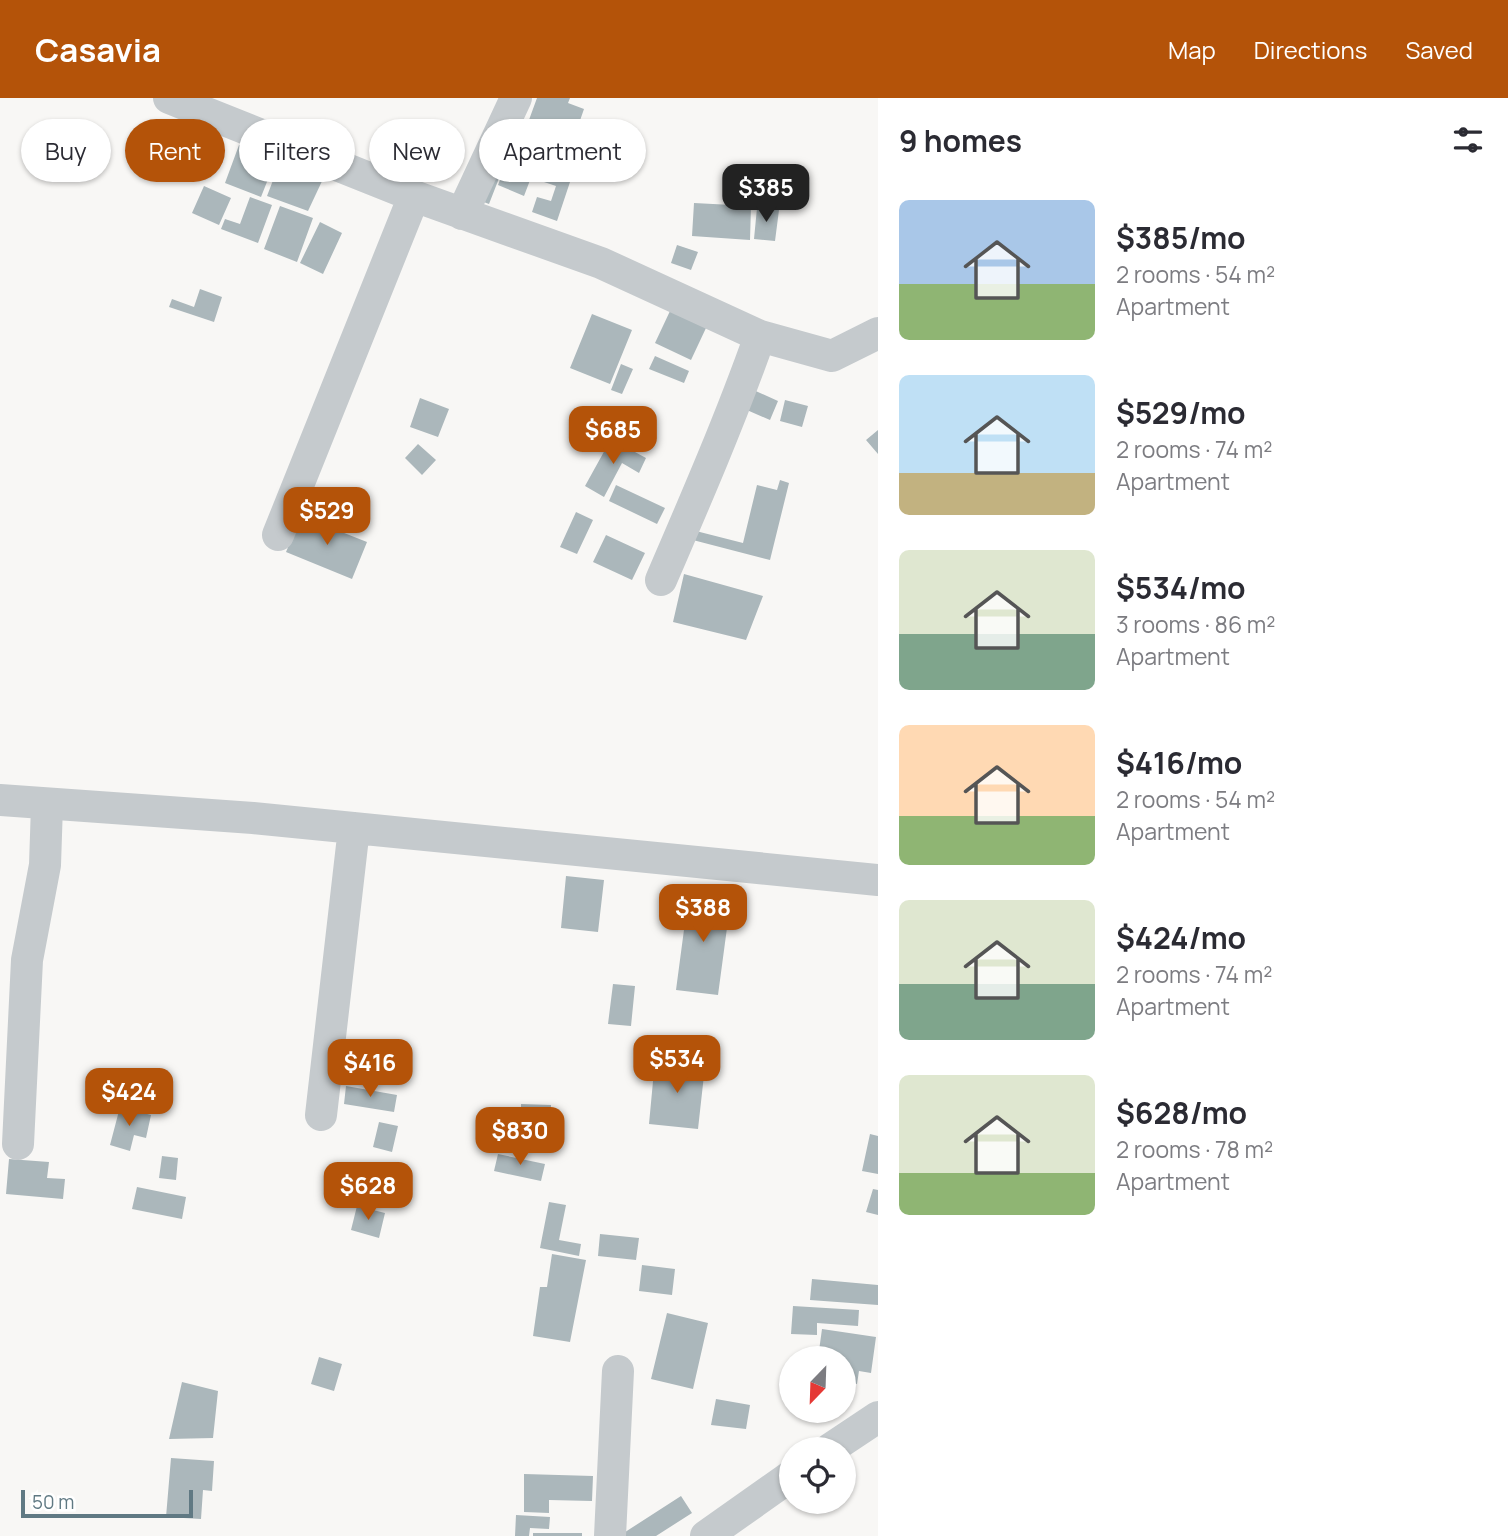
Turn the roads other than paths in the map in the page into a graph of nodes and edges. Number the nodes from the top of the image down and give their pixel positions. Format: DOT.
graph roads {
  1 [pos="169,98"];
  2 [pos="516,98"];
  3 [pos="414,196"];
  4 [pos="463,214"];
  5 [pos="878,333"];
  6 [pos="760,336"];
  7 [pos="278,534"];
  8 [pos="661,580"];
  9 [pos="0,800"];
  10 [pos="47,805"];
  11 [pos="354,828"];
  12 [pos="878,880"];
  13 [pos="321,1115"];
  14 [pos="18,1144"];
  15 [pos="618,1371"];
  16 [pos="878,1417"];
  17 [pos="848,1437"];
  18 [pos="779,1484"];
  19 [pos="610,1536"];
  20 [pos="706,1536"];
  1 -- 3 [label="street"];
  2 -- 4 [label="street"];
  3 -- 4 [label="street"];
  3 -- 7 [label="street"];
  4 -- 6 [label="street"];
  5 -- 6 [label="street"];
  6 -- 8 [label="street"];
  9 -- 10 [label="street"];
  10 -- 11 [label="street"];
  10 -- 14 [label="street"];
  11 -- 12 [label="street"];
  11 -- 13 [label="street"];
  15 -- 19 [label="street"];
  16 -- 17 [label="street"];
  18 -- 20 [label="street"];
}
